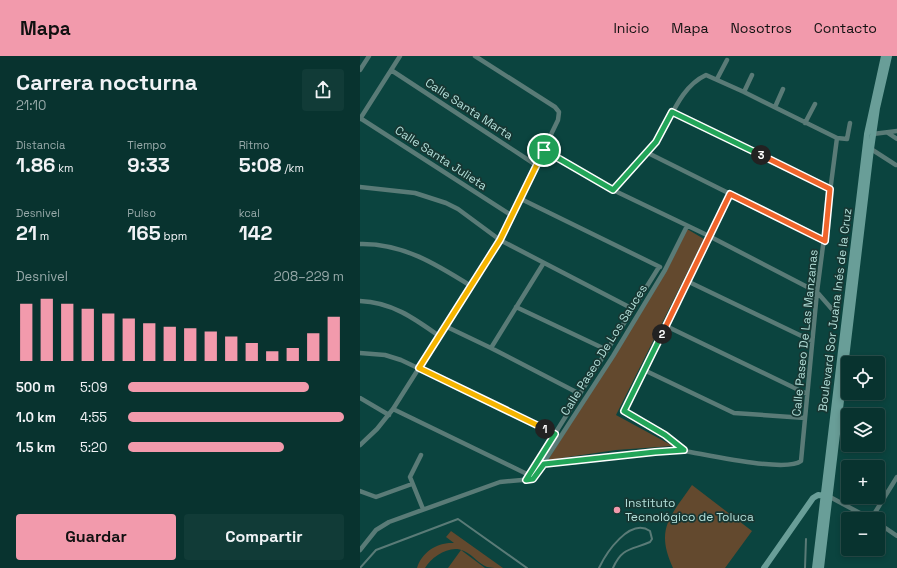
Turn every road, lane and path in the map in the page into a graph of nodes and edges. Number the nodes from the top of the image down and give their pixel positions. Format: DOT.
graph roads {
  1 [pos="369,56"];
  2 [pos="400,56"];
  3 [pos="475,56"];
  4 [pos="884,56"];
  5 [pos="890,56"];
  6 [pos="727,60"];
  7 [pos="360,70"];
  8 [pos="391,70"];
  9 [pos="752,75"];
  10 [pos="717,79"];
  11 [pos="783,89"];
  12 [pos="744,92"];
  13 [pos="815,104"];
  14 [pos="775,107"];
  15 [pos="672,112"];
  16 [pos="360,119"];
  17 [pos="805,123"];
  18 [pos="850,123"];
  19 [pos="897,131"];
  20 [pos="888,133"];
  21 [pos="873,134"];
  22 [pos="836,138"];
  23 [pos="897,139"];
  24 [pos="870,149"];
  25 [pos="544,150"];
  26 [pos="648,153"];
  27 [pos="536,165"];
  28 [pos="896,165"];
  29 [pos="360,186"];
  30 [pos="830,189"];
  31 [pos="613,190"];
  32 [pos="730,194"];
  33 [pos="519,198"];
  34 [pos="511,214"];
  35 [pos="687,226"];
  36 [pos="709,236"];
  37 [pos="500,240"];
  38 [pos="825,241"];
  39 [pos="360,244"];
  40 [pos="543,264"];
  41 [pos="659,267"];
  42 [pos="665,270"];
  43 [pos="687,281"];
  44 [pos="471,286"];
  45 [pos="817,292"];
  46 [pos="360,301"];
  47 [pos="516,307"];
  48 [pos="633,309"];
  49 [pos="837,315"];
  50 [pos="848,315"];
  51 [pos="445,326"];
  52 [pos="666,326"];
  53 [pos="439,336"];
  54 [pos="812,342"];
  55 [pos="491,348"];
  56 [pos="607,350"];
  57 [pos="360,353"];
  58 [pos="419,368"];
  59 [pos="644,370"];
  60 [pos="580,394"];
  61 [pos="807,394"];
  62 [pos="360,398"];
  63 [pos="393,409"];
  64 [pos="388,415"];
  65 [pos="805,418"];
  66 [pos="555,434"];
  67 [pos="360,445"];
  68 [pos="684,450"];
  69 [pos="421,456"];
  70 [pos="535,464"];
  71 [pos="544,464"];
  72 [pos="529,475"];
  73 [pos="897,477"];
  74 [pos="526,480"];
  75 [pos="412,484"];
  76 [pos="360,491"];
  77 [pos="827,496"];
  78 [pos="423,509"];
  79 [pos="858,512"];
  80 [pos="875,512"];
  81 [pos="885,528"];
  82 [pos="896,535"];
  83 [pos="806,539"];
  84 [pos="360,550"];
  85 [pos="360,568"];
  86 [pos="527,568"];
  87 [pos="599,568"];
  88 [pos="613,568"];
  89 [pos="764,568"];
  90 [pos="806,568"];
  91 [pos="814,568"];
  92 [pos="821,568"];
  1 -- 7 [label="street"];
  2 -- 8 [label="street"];
  3 -- 25 [label="street"];
  4 -- 50 [label="main road, Boulevard Sor Juana Inés de la Cruz"];
  5 -- 21 [label="main road, Boulevard Sor Juana Inés de la Cruz"];
  6 -- 10 [label="street"];
  8 -- 16 [label="street"];
  8 -- 27 [label="street, Calle Santa Marta"];
  9 -- 12 [label="street"];
  10 -- 12 [label="street"];
  10 -- 15 [label="street"];
  11 -- 14 [label="street"];
  12 -- 14 [label="street"];
  13 -- 17 [label="street"];
  14 -- 17 [label="street"];
  15 -- 26 [label="street"];
  15 -- 30 [label="street"];
  16 -- 34 [label="street, Calle Santa Julieta"];
  17 -- 22 [label="street"];
  18 -- 22 [label="street"];
  19 -- 20 [label="street"];
  20 -- 21 [label="street"];
  20 -- 23 [label="street"];
  21 -- 24 [label="main road, Boulevard Sor Juana Inés de la Cruz"];
  22 -- 30 [label="street, Calle Paseo De Las Manzanas"];
  24 -- 28 [label="street"];
  24 -- 50 [label="main road, Boulevard Sor Juana Inés de la Cruz"];
  25 -- 27 [label="street"];
  25 -- 31 [label="street"];
  26 -- 31 [label="street"];
  26 -- 32 [label="street"];
  27 -- 33 [label="street"];
  29 -- 37 [label="street"];
  30 -- 38 [label="street, Calle Paseo De Las Manzanas"];
  31 -- 35 [label="street"];
  32 -- 36 [label="street"];
  32 -- 38 [label="street"];
  33 -- 34 [label="street"];
  33 -- 41 [label="street"];
  34 -- 37 [label="street"];
  35 -- 36 [label="street"];
  35 -- 42 [label="street, Calle Paseo De Los Sauces"];
  36 -- 43 [label="street"];
  36 -- 45 [label="street"];
  37 -- 40 [label="street"];
  37 -- 44 [label="street"];
  38 -- 45 [label="street, Calle Paseo De Las Manzanas"];
  39 -- 44 [label="street"];
  40 -- 47 [label="street"];
  40 -- 48 [label="street"];
  41 -- 42 [label="street"];
  41 -- 48 [label="street, Calle Paseo De Los Sauces"];
  42 -- 71 [label="street, Calle Paseo De Los Sauces"];
  43 -- 52 [label="street"];
  43 -- 54 [label="street"];
  44 -- 51 [label="street"];
  45 -- 49 [label="street"];
  45 -- 54 [label="street, Calle Paseo De Las Manzanas"];
  46 -- 53 [label="street"];
  47 -- 55 [label="street"];
  47 -- 56 [label="street"];
  48 -- 56 [label="street, Calle Paseo De Los Sauces"];
  50 -- 77 [label="main road, Boulevard Sor Juana Inés de la Cruz"];
  51 -- 53 [label="street"];
  51 -- 55 [label="street"];
  52 -- 59 [label="street"];
  52 -- 61 [label="street"];
  53 -- 58 [label="street"];
  54 -- 61 [label="street, Calle Paseo De Las Manzanas"];
  55 -- 60 [label="street"];
  56 -- 60 [label="street, Calle Paseo De Los Sauces"];
  57 -- 58 [label="street"];
  58 -- 63 [label="street"];
  58 -- 66 [label="street"];
  59 -- 65 [label="street"];
  59 -- 68 [label="street"];
  60 -- 66 [label="street, Calle Paseo De Los Sauces"];
  61 -- 65 [label="street, Calle Paseo De Las Manzanas"];
  62 -- 64 [label="street"];
  63 -- 64 [label="street"];
  63 -- 72 [label="street"];
  64 -- 67 [label="street"];
  65 -- 68 [label="street, Calle Paseo De Las Manzanas"];
  66 -- 70 [label="street, Calle Paseo De Los Sauces"];
  68 -- 71 [label="street"];
  69 -- 75 [label="street"];
  70 -- 71 [label="street"];
  70 -- 72 [label="street, Calle Paseo De Los Sauces"];
  71 -- 74 [label="street, Calle Paseo De Los Sauces"];
  72 -- 74 [label="street, Calle Paseo De Los Sauces"];
  73 -- 80 [label="street"];
  74 -- 78 [label="street"];
  75 -- 76 [label="street"];
  75 -- 78 [label="street"];
  77 -- 79 [label="street"];
  77 -- 89 [label="main road"];
  77 -- 91 [label="main road, Boulevard Sor Juana Inés de la Cruz"];
  77 -- 92 [label="main road, Boulevard Sor Juana Inés de la Cruz"];
  78 -- 84 [label="street"];
  81 -- 82 [label="street"];
  83 -- 90 [label="lane"];
  85 -- 86 [label="lane"];
  87 -- 88 [label="lane"];
}
